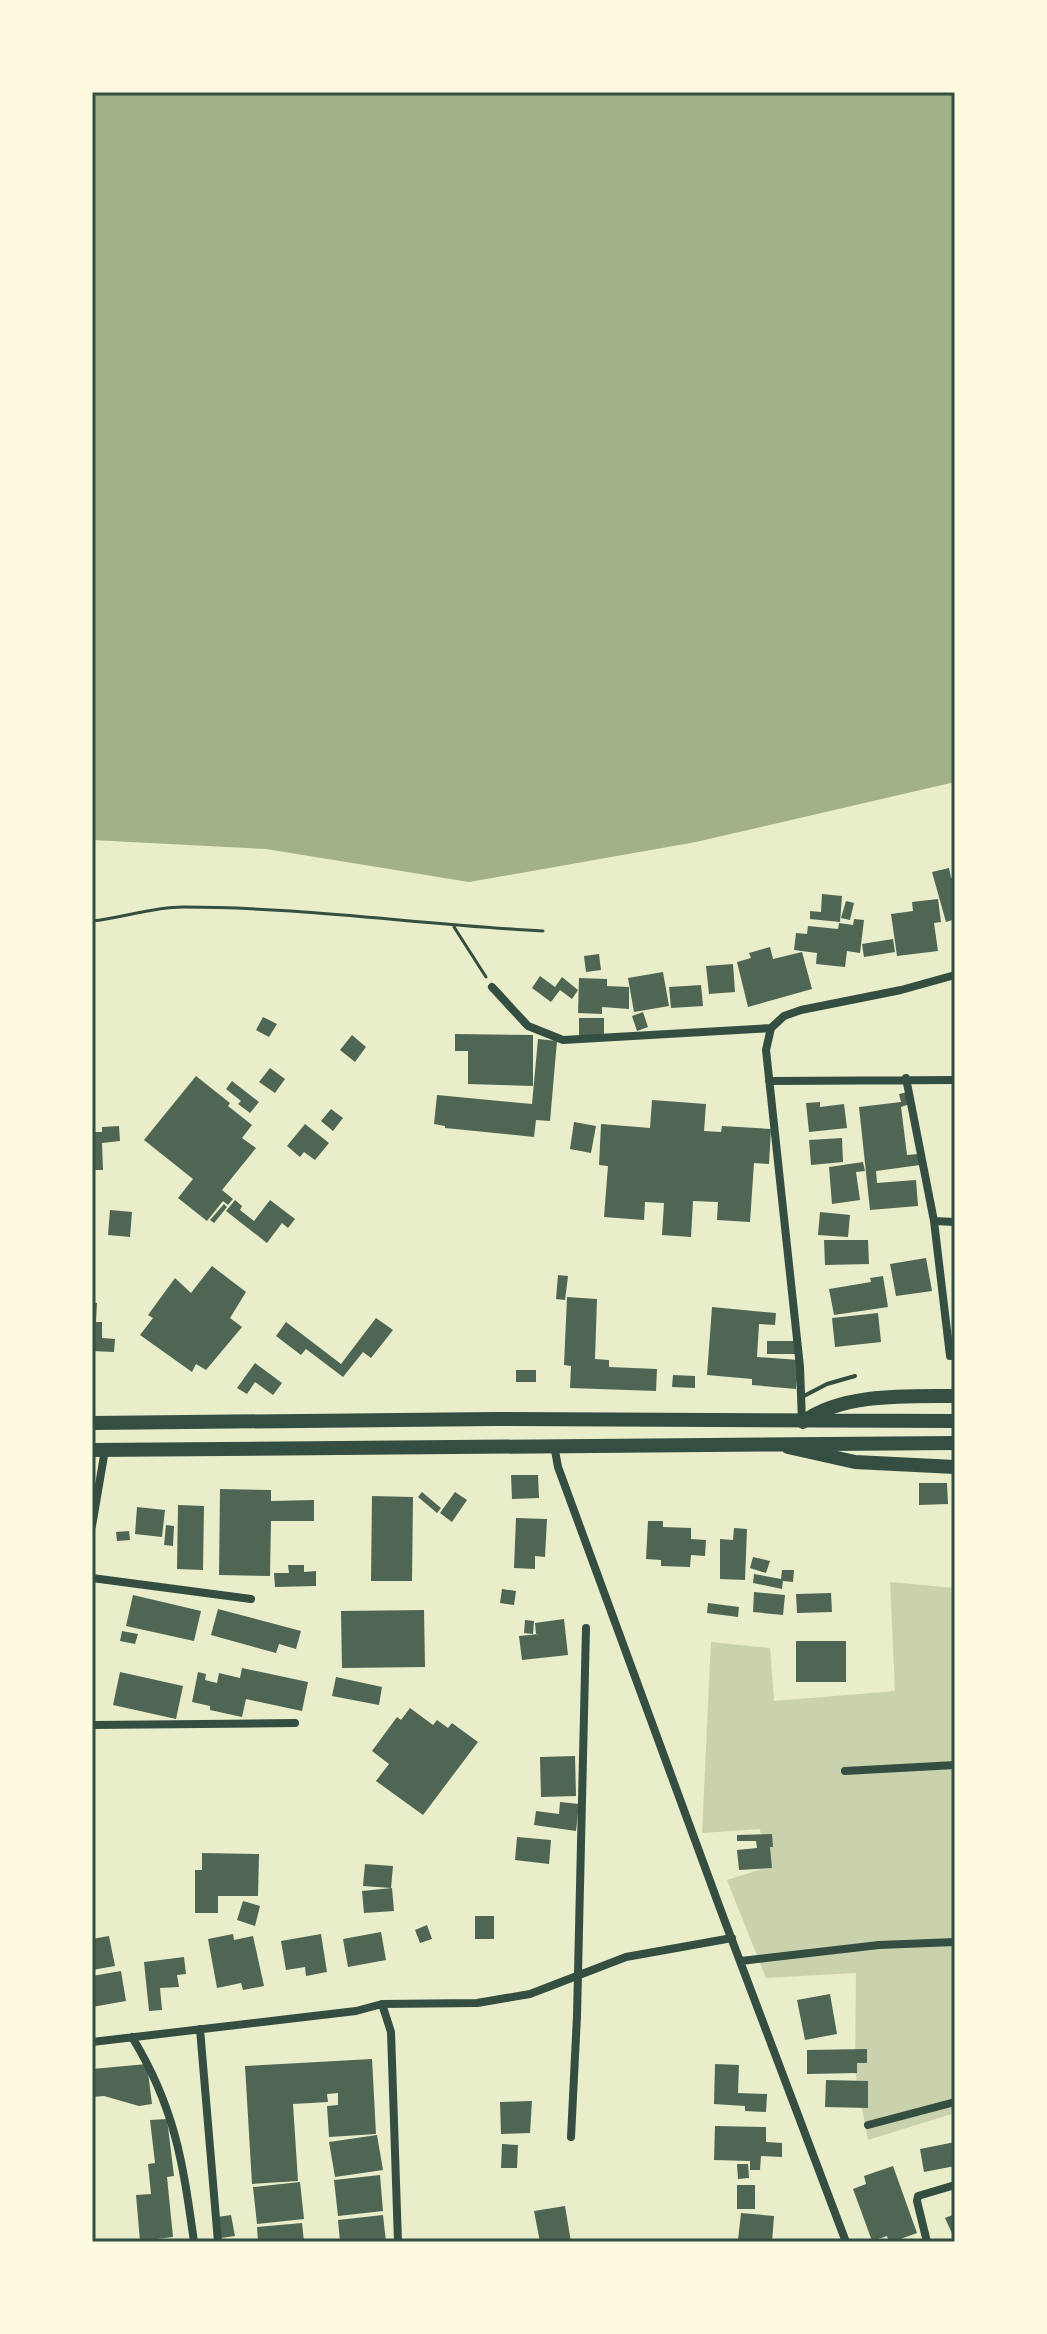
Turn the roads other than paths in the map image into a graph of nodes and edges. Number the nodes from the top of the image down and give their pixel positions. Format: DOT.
graph roads {
  1 [pos="955,975"];
  2 [pos="492,987"];
  3 [pos="771,1028"];
  4 [pos="906,1078"];
  5 [pos="955,1080"];
  6 [pos="769,1081"];
  7 [pos="934,1221"];
  8 [pos="955,1222"];
  9 [pos="950,1356"];
  10 [pos="855,1376"];
  11 [pos="955,1396"];
  12 [pos="801,1397"];
  13 [pos="955,1421"];
  14 [pos="802,1422"];
  15 [pos="92,1423"];
  16 [pos="772,1443"];
  17 [pos="955,1443"];
  18 [pos="554,1445"];
  19 [pos="98,1450"];
  20 [pos="955,1467"];
  21 [pos="92,1526"];
  22 [pos="92,1578"];
  23 [pos="251,1599"];
  24 [pos="586,1628"];
  25 [pos="295,1723"];
  26 [pos="92,1725"];
  27 [pos="955,1765"];
  28 [pos="845,1771"];
  29 [pos="732,1938"];
  30 [pos="955,1942"];
  31 [pos="741,1961"];
  32 [pos="578,1973"];
  33 [pos="382,2004"];
  34 [pos="200,2029"];
  35 [pos="132,2037"];
  36 [pos="92,2042"];
  37 [pos="955,2102"];
  38 [pos="868,2125"];
  39 [pos="571,2137"];
  40 [pos="955,2185"];
  41 [pos="194,2242"];
  42 [pos="218,2242"];
  43 [pos="398,2242"];
  44 [pos="846,2242"];
  45 [pos="927,2242"];
  1 -- 3 [label="street"];
  2 -- 3 [label="street"];
  3 -- 6 [label="street"];
  4 -- 5 [label="street"];
  4 -- 6 [label="street"];
  4 -- 7 [label="street"];
  6 -- 12 [label="street"];
  7 -- 8 [label="street"];
  7 -- 9 [label="street"];
  10 -- 12 [label="lane"];
  11 -- 14 [label="main road"];
  12 -- 14 [label="street"];
  13 -- 14 [label="main road"];
  14 -- 15 [label="main road"];
  16 -- 17 [label="main road"];
  16 -- 18 [label="main road"];
  16 -- 20 [label="main road"];
  18 -- 19 [label="main road"];
  18 -- 29 [label="street"];
  19 -- 21 [label="street"];
  22 -- 23 [label="street"];
  24 -- 32 [label="street"];
  25 -- 26 [label="street"];
  27 -- 28 [label="street"];
  29 -- 31 [label="street"];
  29 -- 32 [label="street"];
  30 -- 31 [label="street"];
  31 -- 44 [label="street"];
  32 -- 33 [label="street"];
  32 -- 39 [label="street"];
  33 -- 34 [label="street"];
  33 -- 43 [label="street"];
  34 -- 35 [label="street"];
  34 -- 42 [label="street"];
  35 -- 36 [label="street"];
  35 -- 41 [label="street"];
  37 -- 38 [label="street"];
  40 -- 45 [label="street"];
}
